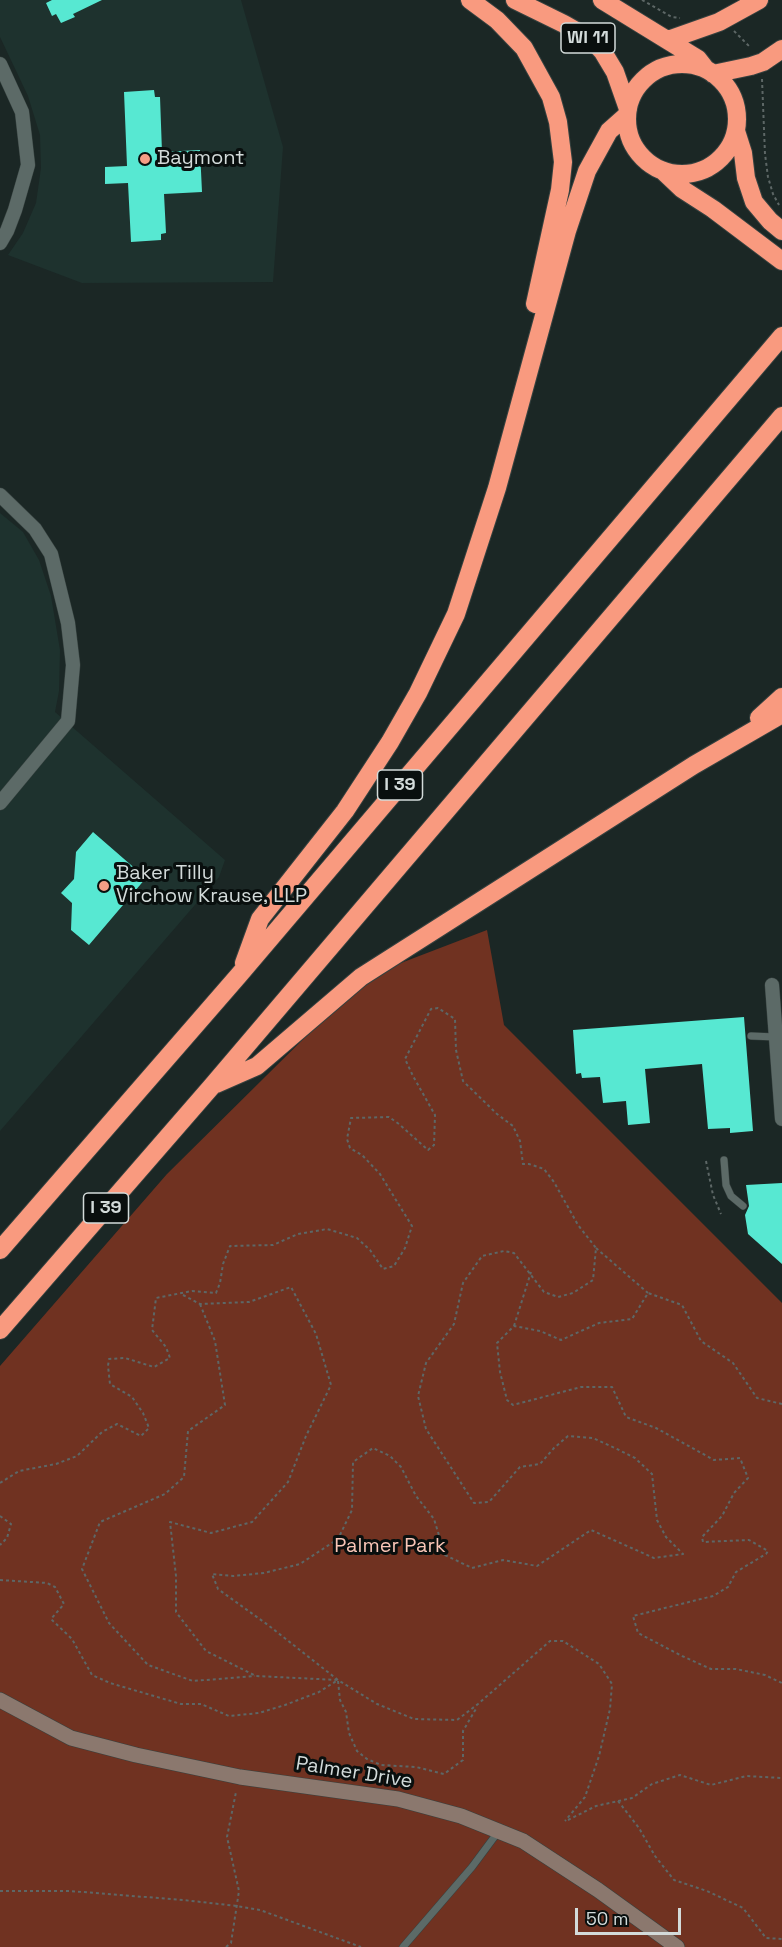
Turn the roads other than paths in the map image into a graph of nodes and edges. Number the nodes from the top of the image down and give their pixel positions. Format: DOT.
graph roads {
  1 [pos="470,0"];
  2 [pos="515,0"];
  3 [pos="602,0"];
  4 [pos="759,0"];
  5 [pos="668,40"];
  6 [pos="782,49"];
  7 [pos="0,64"];
  8 [pos="710,72"];
  9 [pos="628,112"];
  10 [pos="736,131"];
  11 [pos="663,171"];
  12 [pos="782,231"];
  13 [pos="0,243"];
  14 [pos="781,260"];
  15 [pos="782,336"];
  16 [pos="519,406"];
  17 [pos="782,416"];
  18 [pos="0,495"];
  19 [pos="782,698"];
  20 [pos="782,714"];
  21 [pos="725,746"];
  22 [pos="0,803"];
  23 [pos="239,975"];
  24 [pos="772,985"];
  25 [pos="751,1036"];
  26 [pos="776,1036"];
  27 [pos="212,1086"];
  28 [pos="782,1119"];
  29 [pos="724,1160"];
  30 [pos="743,1206"];
  31 [pos="0,1250"];
  32 [pos="0,1330"];
  33 [pos="0,1700"];
  34 [pos="498,1832"];
  35 [pos="404,1947"];
  36 [pos="677,1947"];
  1 -- 16 [label="highway"];
  2 -- 9 [label="highway, WI 11"];
  3 -- 5 [label="highway, WI 11"];
  4 -- 5 [label="highway"];
  5 -- 8 [label="highway, WI 11"];
  6 -- 8 [label="highway"];
  7 -- 13 [label="street"];
  8 -- 9 [label="highway"];
  8 -- 10 [label="highway, WI 11"];
  9 -- 11 [label="highway, WI 11"];
  9 -- 16 [label="highway"];
  10 -- 11 [label="highway"];
  10 -- 12 [label="highway, WI 11"];
  11 -- 14 [label="highway, WI 11"];
  15 -- 23 [label="highway, I 39"];
  16 -- 23 [label="highway"];
  17 -- 27 [label="highway, I 39"];
  18 -- 22 [label="street"];
  19 -- 21 [label="highway"];
  20 -- 21 [label="highway"];
  21 -- 27 [label="highway"];
  23 -- 31 [label="highway, I 39"];
  24 -- 26 [label="street"];
  25 -- 26 [label="lane"];
  26 -- 28 [label="street"];
  27 -- 32 [label="highway, I 39"];
  29 -- 30 [label="lane"];
  33 -- 34 [label="street, Palmer Drive"];
  34 -- 35 [label="lane"];
  34 -- 36 [label="street, Palmer Drive"];
}
